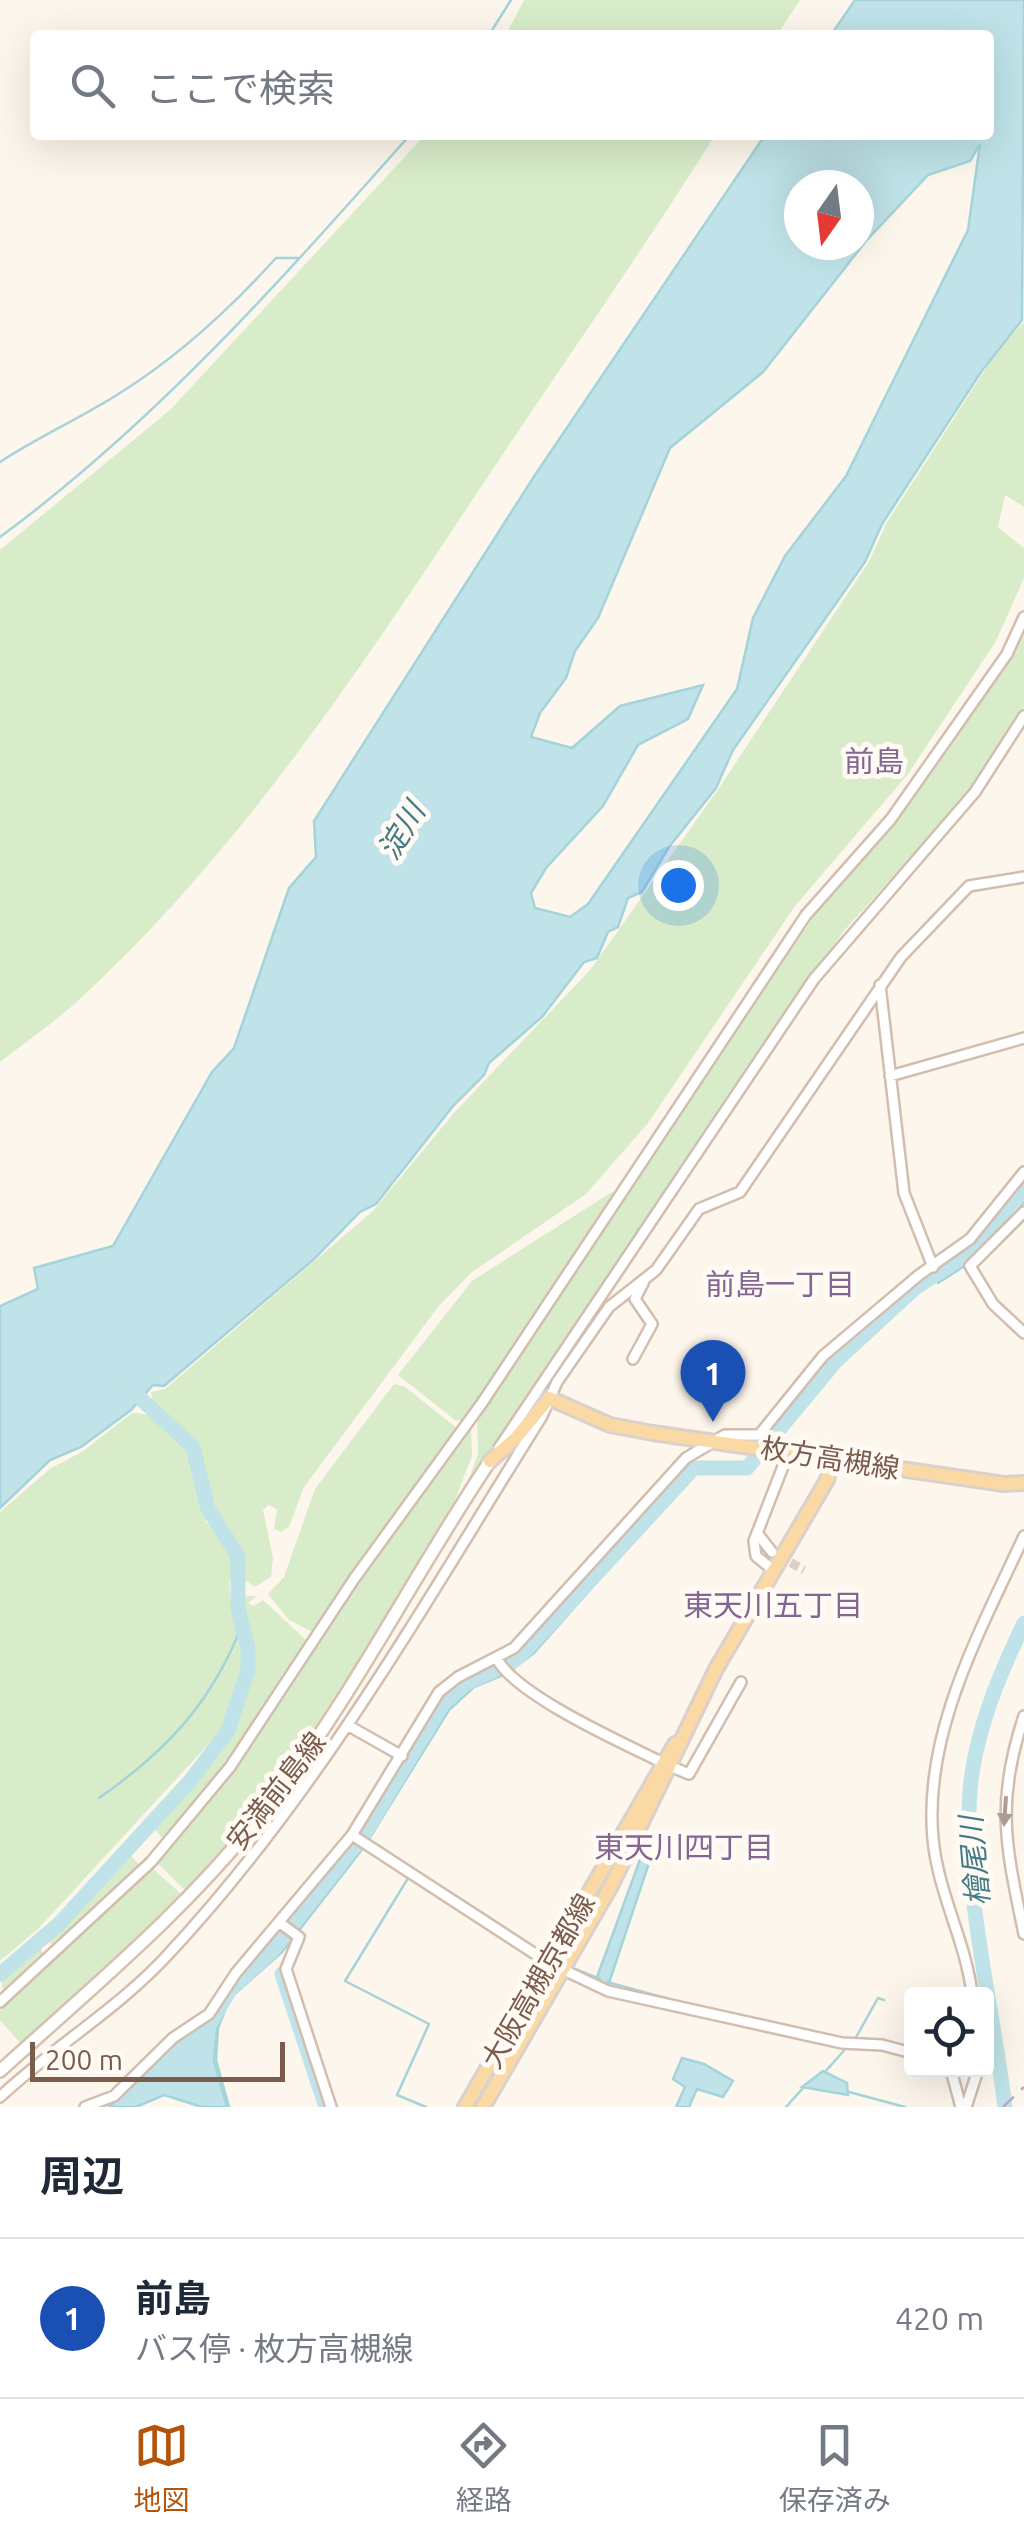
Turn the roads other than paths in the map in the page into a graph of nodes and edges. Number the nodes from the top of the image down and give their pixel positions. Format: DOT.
graph roads {
  1 [pos="1024,617"];
  2 [pos="1024,716"];
  3 [pos="1024,878"];
  4 [pos="880,985"];
  5 [pos="1024,1038"];
  6 [pos="890,1076"];
  7 [pos="1024,1172"];
  8 [pos="1024,1212"];
  9 [pos="970,1239"];
  10 [pos="984,1252"];
  11 [pos="932,1266"];
  12 [pos="621,1268"];
  13 [pos="645,1278"];
  14 [pos="608,1307"];
  15 [pos="1024,1333"];
  16 [pos="633,1359"];
  17 [pos="548,1398"];
  18 [pos="763,1432"];
  19 [pos="721,1441"];
  20 [pos="786,1450"];
  21 [pos="832,1460"];
  22 [pos="490,1461"];
  23 [pos="1024,1482"];
  24 [pos="757,1533"];
  25 [pos="1024,1536"];
  26 [pos="772,1552"];
  27 [pos="773,1570"];
  28 [pos="497,1659"];
  29 [pos="741,1682"];
  30 [pos="1024,1716"];
  31 [pos="349,1726"];
  32 [pos="402,1756"];
  33 [pos="668,1765"];
  34 [pos="352,1834"];
  35 [pos="282,1924"];
  36 [pos="1024,1934"];
  37 [pos="549,1962"];
  38 [pos="562,1970"];
  39 [pos="970,1987"];
  40 [pos="0,2002"];
  41 [pos="904,2052"];
  42 [pos="0,2071"];
  43 [pos="953,2077"];
  44 [pos="975,2077"];
  45 [pos="0,2097"];
  46 [pos="86,2107"];
  47 [pos="331,2107"];
  48 [pos="465,2107"];
  49 [pos="483,2107"];
  50 [pos="964,2107"];
  1 -- 40 [label="street"];
  2 -- 12 [label="street"];
  3 -- 4 [label="street"];
  4 -- 6 [label="street"];
  4 -- 13 [label="street"];
  5 -- 6 [label="street"];
  6 -- 11 [label="street"];
  7 -- 9 [label="street"];
  8 -- 10 [label="street"];
  9 -- 10 [label="street"];
  9 -- 11 [label="street"];
  10 -- 15 [label="street"];
  11 -- 18 [label="street"];
  12 -- 14 [label="street"];
  12 -- 22 [label="street"];
  13 -- 14 [label="street"];
  13 -- 16 [label="street"];
  14 -- 17 [label="street"];
  17 -- 19 [label="main road, 枚方高槻線"];
  17 -- 22 [label="main road"];
  17 -- 31 [label="street"];
  18 -- 19 [label="street"];
  18 -- 20 [label="street"];
  19 -- 20 [label="main road, 枚方高槻線"];
  19 -- 28 [label="street"];
  20 -- 21 [label="main road, 枚方高槻線"];
  20 -- 24 [label="street"];
  21 -- 23 [label="main road, 枚方高槻線"];
  21 -- 27 [label="main road, 大阪高槻京都線"];
  22 -- 42 [label="main road, 安満前島線"];
  24 -- 26 [label="street"];
  24 -- 27 [label="street"];
  25 -- 39 [label="street"];
  27 -- 33 [label="main road, 大阪高槻京都線"];
  28 -- 32 [label="street"];
  28 -- 33 [label="street"];
  29 -- 33 [label="street"];
  30 -- 36 [label="street, one-way"];
  31 -- 32 [label="street"];
  31 -- 45 [label="street"];
  32 -- 34 [label="street"];
  33 -- 37 [label="main road, 大阪高槻京都線"];
  33 -- 38 [label="main road, 大阪高槻京都線"];
  34 -- 35 [label="street"];
  34 -- 37 [label="street"];
  35 -- 46 [label="street"];
  35 -- 47 [label="street"];
  37 -- 38 [label="street"];
  37 -- 48 [label="main road, 大阪高槻京都線"];
  38 -- 41 [label="street"];
  38 -- 49 [label="main road, 大阪高槻京都線"];
  43 -- 50 [label="street"];
  44 -- 50 [label="street"];
}
